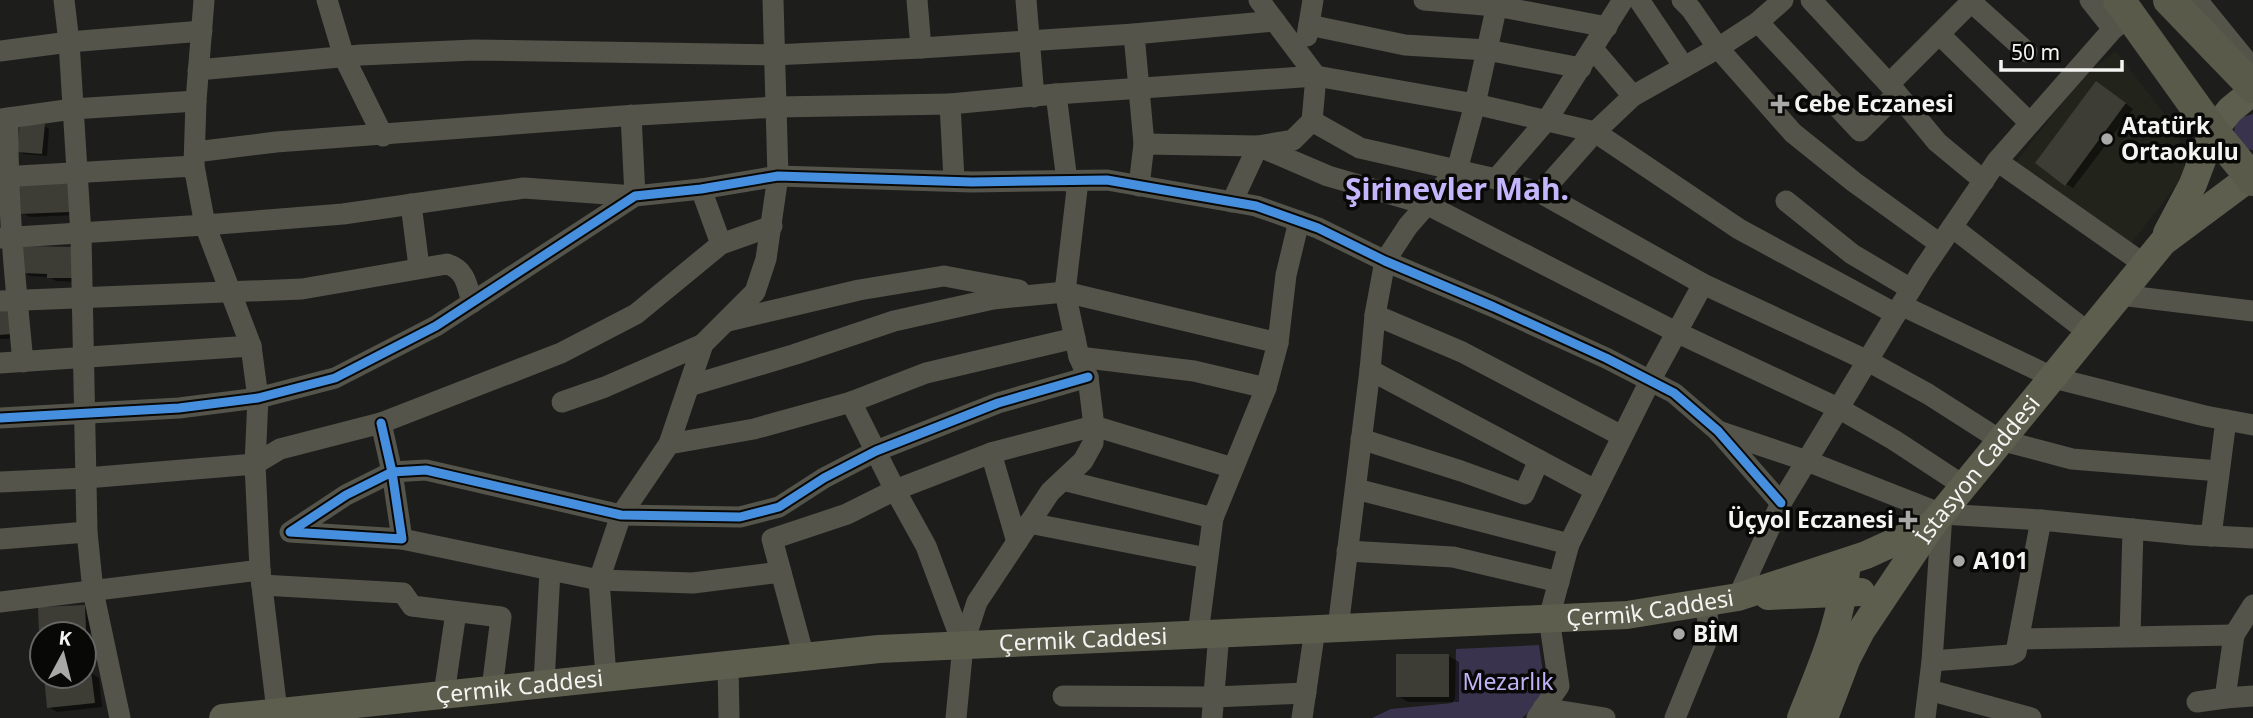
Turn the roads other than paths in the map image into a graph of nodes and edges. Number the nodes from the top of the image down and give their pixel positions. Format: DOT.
graph roads {
  1 [pos="64,0"];
  2 [pos="204,0"];
  3 [pos="327,0"];
  4 [pos="773,0"];
  5 [pos="917,0"];
  6 [pos="1026,0"];
  7 [pos="1259,0"];
  8 [pos="1313,0"];
  9 [pos="1424,0"];
  10 [pos="1623,0"];
  11 [pos="1639,0"];
  12 [pos="1682,0"];
  13 [pos="1783,0"];
  14 [pos="1811,0"];
  15 [pos="2090,0"];
  16 [pos="2169,0"];
  17 [pos="2197,0"];
  18 [pos="1971,1"];
  19 [pos="1497,3"];
  20 [pos="2121,15"];
  21 [pos="1275,21"];
  22 [pos="1758,22"];
  23 [pos="1309,25"];
  24 [pos="1607,27"];
  25 [pos="202,31"];
  26 [pos="1134,34"];
  27 [pos="1939,34"];
  28 [pos="1029,41"];
  29 [pos="69,42"];
  30 [pos="921,48"];
  31 [pos="1718,48"];
  32 [pos="1593,49"];
  33 [pos="1487,50"];
  34 [pos="0,51"];
  35 [pos="2027,52"];
  36 [pos="773,55"];
  37 [pos="344,57"];
  38 [pos="1302,57"];
  39 [pos="1684,67"];
  40 [pos="1581,68"];
  41 [pos="2253,69"];
  42 [pos="198,70"];
  43 [pos="1316,76"];
  44 [pos="1139,88"];
  45 [pos="1893,89"];
  46 [pos="2253,89"];
  47 [pos="1056,94"];
  48 [pos="1034,96"];
  49 [pos="1633,96"];
  50 [pos="195,101"];
  51 [pos="950,104"];
  52 [pos="1475,104"];
  53 [pos="777,107"];
  54 [pos="74,110"];
  55 [pos="631,115"];
  56 [pos="4,118"];
  57 [pos="1547,120"];
  58 [pos="2221,120"];
  59 [pos="1312,121"];
  60 [pos="2030,122"];
  61 [pos="1595,132"];
  62 [pos="383,136"];
  63 [pos="1144,144"];
  64 [pos="1258,146"];
  65 [pos="195,159"];
  66 [pos="1997,161"];
  67 [pos="1457,170"];
  68 [pos="77,174"];
  69 [pos="4,176"];
  70 [pos="778,176"];
  71 [pos="2252,177"];
  72 [pos="1496,179"];
  73 [pos="954,180"];
  74 [pos="1072,181"];
  75 [pos="1984,181"];
  76 [pos="1139,186"];
  77 [pos="701,189"];
  78 [pos="1541,193"];
  79 [pos="635,197"];
  80 [pos="1786,201"];
  81 [pos="1232,202"];
  82 [pos="411,204"];
  83 [pos="1428,205"];
  84 [pos="1299,221"];
  85 [pos="205,225"];
  86 [pos="772,226"];
  87 [pos="81,235"];
  88 [pos="1946,235"];
  89 [pos="5,238"];
  90 [pos="2163,242"];
  91 [pos="721,244"];
  92 [pos="1385,261"];
  93 [pos="2144,264"];
  94 [pos="419,267"];
  95 [pos="1703,284"];
  96 [pos="229,291"];
  97 [pos="1065,292"];
  98 [pos="1041,295"];
  99 [pos="2120,295"];
  100 [pos="82,297"];
  101 [pos="8,301"];
  102 [pos="472,303"];
  103 [pos="1903,303"];
  104 [pos="2253,312"];
  105 [pos="1375,315"];
  106 [pos="728,321"];
  107 [pos="1676,332"];
  108 [pos="2089,333"];
  109 [pos="703,344"];
  110 [pos="1278,344"];
  111 [pos="251,346"];
  112 [pos="1077,347"];
  113 [pos="83,358"];
  114 [pos="1868,360"];
  115 [pos="23,362"];
  116 [pos="0,363"];
  117 [pos="1370,370"];
  118 [pos="1088,377"];
  119 [pos="2054,378"];
  120 [pos="1650,381"];
  121 [pos="689,386"];
  122 [pos="1266,388"];
  123 [pos="258,398"];
  124 [pos="562,402"];
  125 [pos="851,402"];
  126 [pos="1840,409"];
  127 [pos="85,413"];
  128 [pos="0,418"];
  129 [pos="2226,420"];
  130 [pos="381,423"];
  131 [pos="2253,425"];
  132 [pos="1094,426"];
  133 [pos="1718,431"];
  134 [pos="1622,436"];
  135 [pos="1361,439"];
  136 [pos="2000,440"];
  137 [pos="669,444"];
  138 [pos="876,451"];
  139 [pos="991,453"];
  140 [pos="1539,460"];
  141 [pos="1807,461"];
  142 [pos="255,464"];
  143 [pos="1233,468"];
  144 [pos="2219,471"];
  145 [pos="392,472"];
  146 [pos="86,478"];
  147 [pos="1063,480"];
  148 [pos="0,482"];
  149 [pos="1964,486"];
  150 [pos="1356,489"];
  151 [pos="895,490"];
  152 [pos="1595,490"];
  153 [pos="1781,503"];
  154 [pos="621,515"];
  155 [pos="1213,518"];
  156 [pos="1937,519"];
  157 [pos="2041,520"];
  158 [pos="1029,523"];
  159 [pos="2133,529"];
  160 [pos="87,532"];
  161 [pos="290,532"];
  162 [pos="2211,536"];
  163 [pos="257,538"];
  164 [pos="2253,538"];
  165 [pos="402,539"];
  166 [pos="0,540"];
  167 [pos="1017,542"];
  168 [pos="1569,544"];
  169 [pos="1347,551"];
  170 [pos="1207,558"];
  171 [pos="1847,562"];
  172 [pos="550,571"];
  173 [pos="781,572"];
  174 [pos="261,578"];
  175 [pos="599,580"];
  176 [pos="1559,582"];
  177 [pos="1893,585"];
  178 [pos="93,591"];
  179 [pos="1844,594"];
  180 [pos="1738,597"];
  181 [pos="0,602"];
  182 [pos="1706,602"];
  183 [pos="2253,605"];
  184 [pos="456,612"];
  185 [pos="1549,618"];
  186 [pos="1326,629"];
  187 [pos="1208,634"];
  188 [pos="2234,635"];
  189 [pos="2130,636"];
  190 [pos="2019,639"];
  191 [pos="963,645"];
  192 [pos="804,657"];
  193 [pos="1932,661"];
  194 [pos="729,664"];
  195 [pos="606,677"];
  196 [pos="544,683"];
  197 [pos="492,689"];
  198 [pos="1929,691"];
  199 [pos="1306,693"];
  200 [pos="444,694"];
  201 [pos="1063,696"];
  202 [pos="2253,696"];
  203 [pos="2225,698"];
  204 [pos="2197,702"];
  205 [pos="1213,708"];
  206 [pos="357,710"];
  207 [pos="277,711"];
  208 [pos="1540,713"];
  209 [pos="120,718"];
  210 [pos="223,718"];
  211 [pos="729,718"];
  212 [pos="956,718"];
  213 [pos="1302,718"];
  214 [pos="1605,718"];
  215 [pos="1675,718"];
  216 [pos="1801,718"];
  217 [pos="1824,718"];
  218 [pos="1925,718"];
  219 [pos="2031,718"];
  1 -- 29 [label="street"];
  2 -- 25 [label="street"];
  3 -- 37 [label="street"];
  4 -- 36 [label="street"];
  5 -- 30 [label="street"];
  6 -- 28 [label="street"];
  7 -- 21 [label="street"];
  8 -- 23 [label="street"];
  9 -- 19 [label="street"];
  10 -- 24 [label="street"];
  11 -- 39 [label="street"];
  12 -- 31 [label="street"];
  13 -- 22 [label="street"];
  14 -- 45 [label="street"];
  15 -- 20 [label="street"];
  16 -- 46 [label="highway"];
  17 -- 41 [label="street"];
  18 -- 27 [label="street"];
  18 -- 35 [label="street"];
  19 -- 24 [label="street"];
  19 -- 33 [label="street"];
  20 -- 58 [label="highway"];
  20 -- 60 [label="street"];
  21 -- 26 [label="street"];
  21 -- 38 [label="street"];
  22 -- 31 [label="street"];
  22 -- 45 [label="street"];
  23 -- 33 [label="street"];
  23 -- 38 [label="street"];
  24 -- 32 [label="street"];
  25 -- 29 [label="street"];
  25 -- 42 [label="street"];
  26 -- 28 [label="street"];
  26 -- 44 [label="street"];
  27 -- 45 [label="street"];
  27 -- 60 [label="street"];
  28 -- 30 [label="street"];
  28 -- 48 [label="street"];
  29 -- 34 [label="street"];
  29 -- 54 [label="street"];
  30 -- 36 [label="street"];
  31 -- 39 [label="street"];
  31 -- 88 [label="street"];
  32 -- 40 [label="street"];
  32 -- 49 [label="street"];
  33 -- 40 [label="street"];
  33 -- 52 [label="street"];
  36 -- 37 [label="street"];
  36 -- 53 [label="street"];
  37 -- 42 [label="street"];
  37 -- 62 [label="street"];
  38 -- 43 [label="street"];
  39 -- 49 [label="street"];
  40 -- 57 [label="street"];
  42 -- 50 [label="street"];
  43 -- 44 [label="street"];
  43 -- 52 [label="street"];
  43 -- 59 [label="street"];
  44 -- 47 [label="street"];
  44 -- 63 [label="street"];
  45 -- 75 [label="street"];
  46 -- 58 [label="main road"];
  47 -- 48 [label="street"];
  47 -- 74 [label="street"];
  48 -- 51 [label="street"];
  49 -- 61 [label="street"];
  50 -- 54 [label="street"];
  50 -- 65 [label="street"];
  51 -- 53 [label="street"];
  51 -- 73 [label="street"];
  52 -- 57 [label="street"];
  52 -- 67 [label="street"];
  53 -- 55 [label="street"];
  53 -- 70 [label="street"];
  54 -- 56 [label="street"];
  54 -- 68 [label="street"];
  55 -- 62 [label="street"];
  55 -- 79 [label="street"];
  56 -- 69 [label="street"];
  57 -- 61 [label="street"];
  57 -- 72 [label="street"];
  58 -- 71 [label="highway"];
  58 -- 90 [label="main road"];
  59 -- 64 [label="street"];
  59 -- 67 [label="street"];
  60 -- 66 [label="street"];
  61 -- 78 [label="street"];
  61 -- 103 [label="street"];
  62 -- 65 [label="street"];
  63 -- 64 [label="street"];
  63 -- 76 [label="street"];
  64 -- 81 [label="street"];
  64 -- 83 [label="street"];
  65 -- 68 [label="street"];
  65 -- 85 [label="street"];
  66 -- 75 [label="street"];
  66 -- 93 [label="street"];
  67 -- 72 [label="street"];
  67 -- 83 [label="street"];
  68 -- 69 [label="street"];
  68 -- 87 [label="street"];
  69 -- 89 [label="street"];
  70 -- 73 [label="street"];
  70 -- 77 [label="street"];
  70 -- 86 [label="street"];
  71 -- 90 [label="main road"];
  72 -- 78 [label="street"];
  73 -- 74 [label="street"];
  74 -- 76 [label="street"];
  74 -- 97 [label="street"];
  75 -- 88 [label="street"];
  76 -- 81 [label="street"];
  77 -- 79 [label="street"];
  77 -- 91 [label="street"];
  78 -- 95 [label="street"];
  79 -- 82 [label="street"];
  79 -- 102 [label="street"];
  80 -- 103 [label="street"];
  81 -- 84 [label="street"];
  82 -- 85 [label="street"];
  82 -- 94 [label="street"];
  83 -- 92 [label="street"];
  83 -- 107 [label="street"];
  84 -- 92 [label="street"];
  84 -- 110 [label="street"];
  85 -- 87 [label="street"];
  85 -- 96 [label="street"];
  86 -- 91 [label="street"];
  86 -- 106 [label="street"];
  87 -- 89 [label="street"];
  87 -- 100 [label="street"];
  88 -- 103 [label="street"];
  88 -- 108 [label="street"];
  89 -- 101 [label="street"];
  90 -- 93 [label="main road, İstasyon Caddesi"];
  91 -- 130 [label="street"];
  92 -- 105 [label="street"];
  92 -- 120 [label="street"];
  93 -- 99 [label="main road, İstasyon Caddesi"];
  94 -- 96 [label="street"];
  94 -- 102 [label="street"];
  95 -- 107 [label="street"];
  95 -- 114 [label="street"];
  96 -- 100 [label="street"];
  96 -- 111 [label="street"];
  97 -- 98 [label="street"];
  97 -- 110 [label="street"];
  97 -- 112 [label="street"];
  98 -- 106 [label="street"];
  98 -- 121 [label="street"];
  99 -- 104 [label="street"];
  99 -- 108 [label="main road, İstasyon Caddesi"];
  100 -- 101 [label="street"];
  100 -- 113 [label="street"];
  101 -- 115 [label="street"];
  102 -- 123 [label="street"];
  103 -- 114 [label="street"];
  103 -- 119 [label="street"];
  105 -- 117 [label="street"];
  105 -- 134 [label="street"];
  106 -- 109 [label="street"];
  107 -- 120 [label="street"];
  107 -- 126 [label="street"];
  108 -- 119 [label="main road, İstasyon Caddesi"];
  109 -- 121 [label="street"];
  109 -- 124 [label="street"];
  110 -- 122 [label="street"];
  111 -- 113 [label="street"];
  111 -- 123 [label="street"];
  112 -- 118 [label="street"];
  112 -- 122 [label="street"];
  112 -- 125 [label="street"];
  113 -- 115 [label="street"];
  113 -- 127 [label="street"];
  114 -- 126 [label="street"];
  114 -- 136 [label="street"];
  115 -- 116 [label="street"];
  117 -- 135 [label="street"];
  117 -- 140 [label="street"];
  118 -- 132 [label="street"];
  118 -- 138 [label="street"];
  119 -- 129 [label="street"];
  119 -- 136 [label="main road, İstasyon Caddesi"];
  120 -- 133 [label="street"];
  120 -- 134 [label="street"];
  121 -- 137 [label="street"];
  122 -- 143 [label="street"];
  123 -- 127 [label="street"];
  123 -- 142 [label="street"];
  125 -- 137 [label="street"];
  125 -- 138 [label="street"];
  126 -- 141 [label="street"];
  126 -- 149 [label="street"];
  127 -- 128 [label="street"];
  127 -- 146 [label="street"];
  129 -- 131 [label="street"];
  129 -- 144 [label="street"];
  130 -- 142 [label="street"];
  130 -- 145 [label="street"];
  132 -- 139 [label="street"];
  132 -- 143 [label="street"];
  132 -- 147 [label="street"];
  133 -- 141 [label="street"];
  133 -- 153 [label="street"];
  134 -- 152 [label="street"];
  135 -- 140 [label="street"];
  135 -- 150 [label="street"];
  136 -- 144 [label="street"];
  136 -- 149 [label="main road, İstasyon Caddesi"];
  137 -- 154 [label="street"];
  138 -- 151 [label="street"];
  138 -- 154 [label="street"];
  139 -- 151 [label="street"];
  139 -- 167 [label="street"];
  140 -- 152 [label="street"];
  141 -- 153 [label="street"];
  141 -- 156 [label="street"];
  142 -- 146 [label="street"];
  142 -- 163 [label="street"];
  143 -- 155 [label="street"];
  144 -- 162 [label="street"];
  145 -- 154 [label="street"];
  145 -- 161 [label="street"];
  145 -- 165 [label="street"];
  146 -- 148 [label="street"];
  146 -- 160 [label="street"];
  147 -- 155 [label="street"];
  147 -- 158 [label="street"];
  149 -- 156 [label="main road, İstasyon Caddesi"];
  150 -- 168 [label="street"];
  150 -- 169 [label="street"];
  151 -- 173 [label="street"];
  151 -- 191 [label="street"];
  152 -- 168 [label="street"];
  153 -- 180 [label="street"];
  154 -- 175 [label="street"];
  155 -- 170 [label="street"];
  156 -- 157 [label="street"];
  156 -- 171 [label="main road, Çermik Caddesi"];
  156 -- 177 [label="main road, İstasyon Caddesi"];
  156 -- 193 [label="street"];
  157 -- 159 [label="street"];
  157 -- 190 [label="street"];
  158 -- 167 [label="street"];
  158 -- 170 [label="street"];
  159 -- 162 [label="street"];
  159 -- 189 [label="street"];
  160 -- 166 [label="street"];
  160 -- 178 [label="street"];
  161 -- 163 [label="street"];
  161 -- 165 [label="street"];
  162 -- 164 [label="street"];
  163 -- 174 [label="street"];
  165 -- 172 [label="street"];
  167 -- 191 [label="street"];
  168 -- 176 [label="street"];
  169 -- 176 [label="street"];
  169 -- 186 [label="street"];
  170 -- 187 [label="street"];
  171 -- 179 [label="main road"];
  171 -- 180 [label="main road, Çermik Caddesi"];
  172 -- 175 [label="street"];
  172 -- 196 [label="street"];
  173 -- 175 [label="street"];
  173 -- 192 [label="street"];
  174 -- 178 [label="street"];
  174 -- 184 [label="street"];
  174 -- 207 [label="street"];
  175 -- 195 [label="street"];
  176 -- 185 [label="street"];
  177 -- 179 [label="main road"];
  177 -- 217 [label="main road, İstasyon Caddesi"];
  178 -- 181 [label="street"];
  178 -- 209 [label="street"];
  179 -- 180 [label="main road"];
  179 -- 216 [label="main road"];
  180 -- 182 [label="main road, Çermik Caddesi"];
  182 -- 185 [label="main road, Çermik Caddesi"];
  182 -- 215 [label="street"];
  183 -- 188 [label="street"];
  184 -- 197 [label="street"];
  184 -- 200 [label="street"];
  185 -- 186 [label="main road, Çermik Caddesi"];
  185 -- 208 [label="street"];
  186 -- 187 [label="main road, Çermik Caddesi"];
  186 -- 199 [label="street"];
  187 -- 191 [label="main road, Çermik Caddesi"];
  187 -- 205 [label="street"];
  188 -- 189 [label="street"];
  188 -- 203 [label="street"];
  189 -- 190 [label="street"];
  190 -- 193 [label="street"];
  191 -- 192 [label="main road, Çermik Caddesi"];
  191 -- 212 [label="street"];
  192 -- 194 [label="main road, Çermik Caddesi"];
  193 -- 198 [label="street"];
  194 -- 195 [label="main road, Çermik Caddesi"];
  194 -- 211 [label="street"];
  195 -- 196 [label="main road, Çermik Caddesi"];
  196 -- 197 [label="main road, Çermik Caddesi"];
  197 -- 200 [label="main road, Çermik Caddesi"];
  198 -- 218 [label="street"];
  198 -- 219 [label="street"];
  199 -- 205 [label="street"];
  199 -- 213 [label="street"];
  200 -- 206 [label="main road, Çermik Caddesi"];
  201 -- 205 [label="street"];
  202 -- 203 [label="street"];
  203 -- 204 [label="street"];
  206 -- 207 [label="main road, Çermik Caddesi"];
  207 -- 210 [label="main road, Çermik Caddesi"];
  208 -- 214 [label="street"];
}
